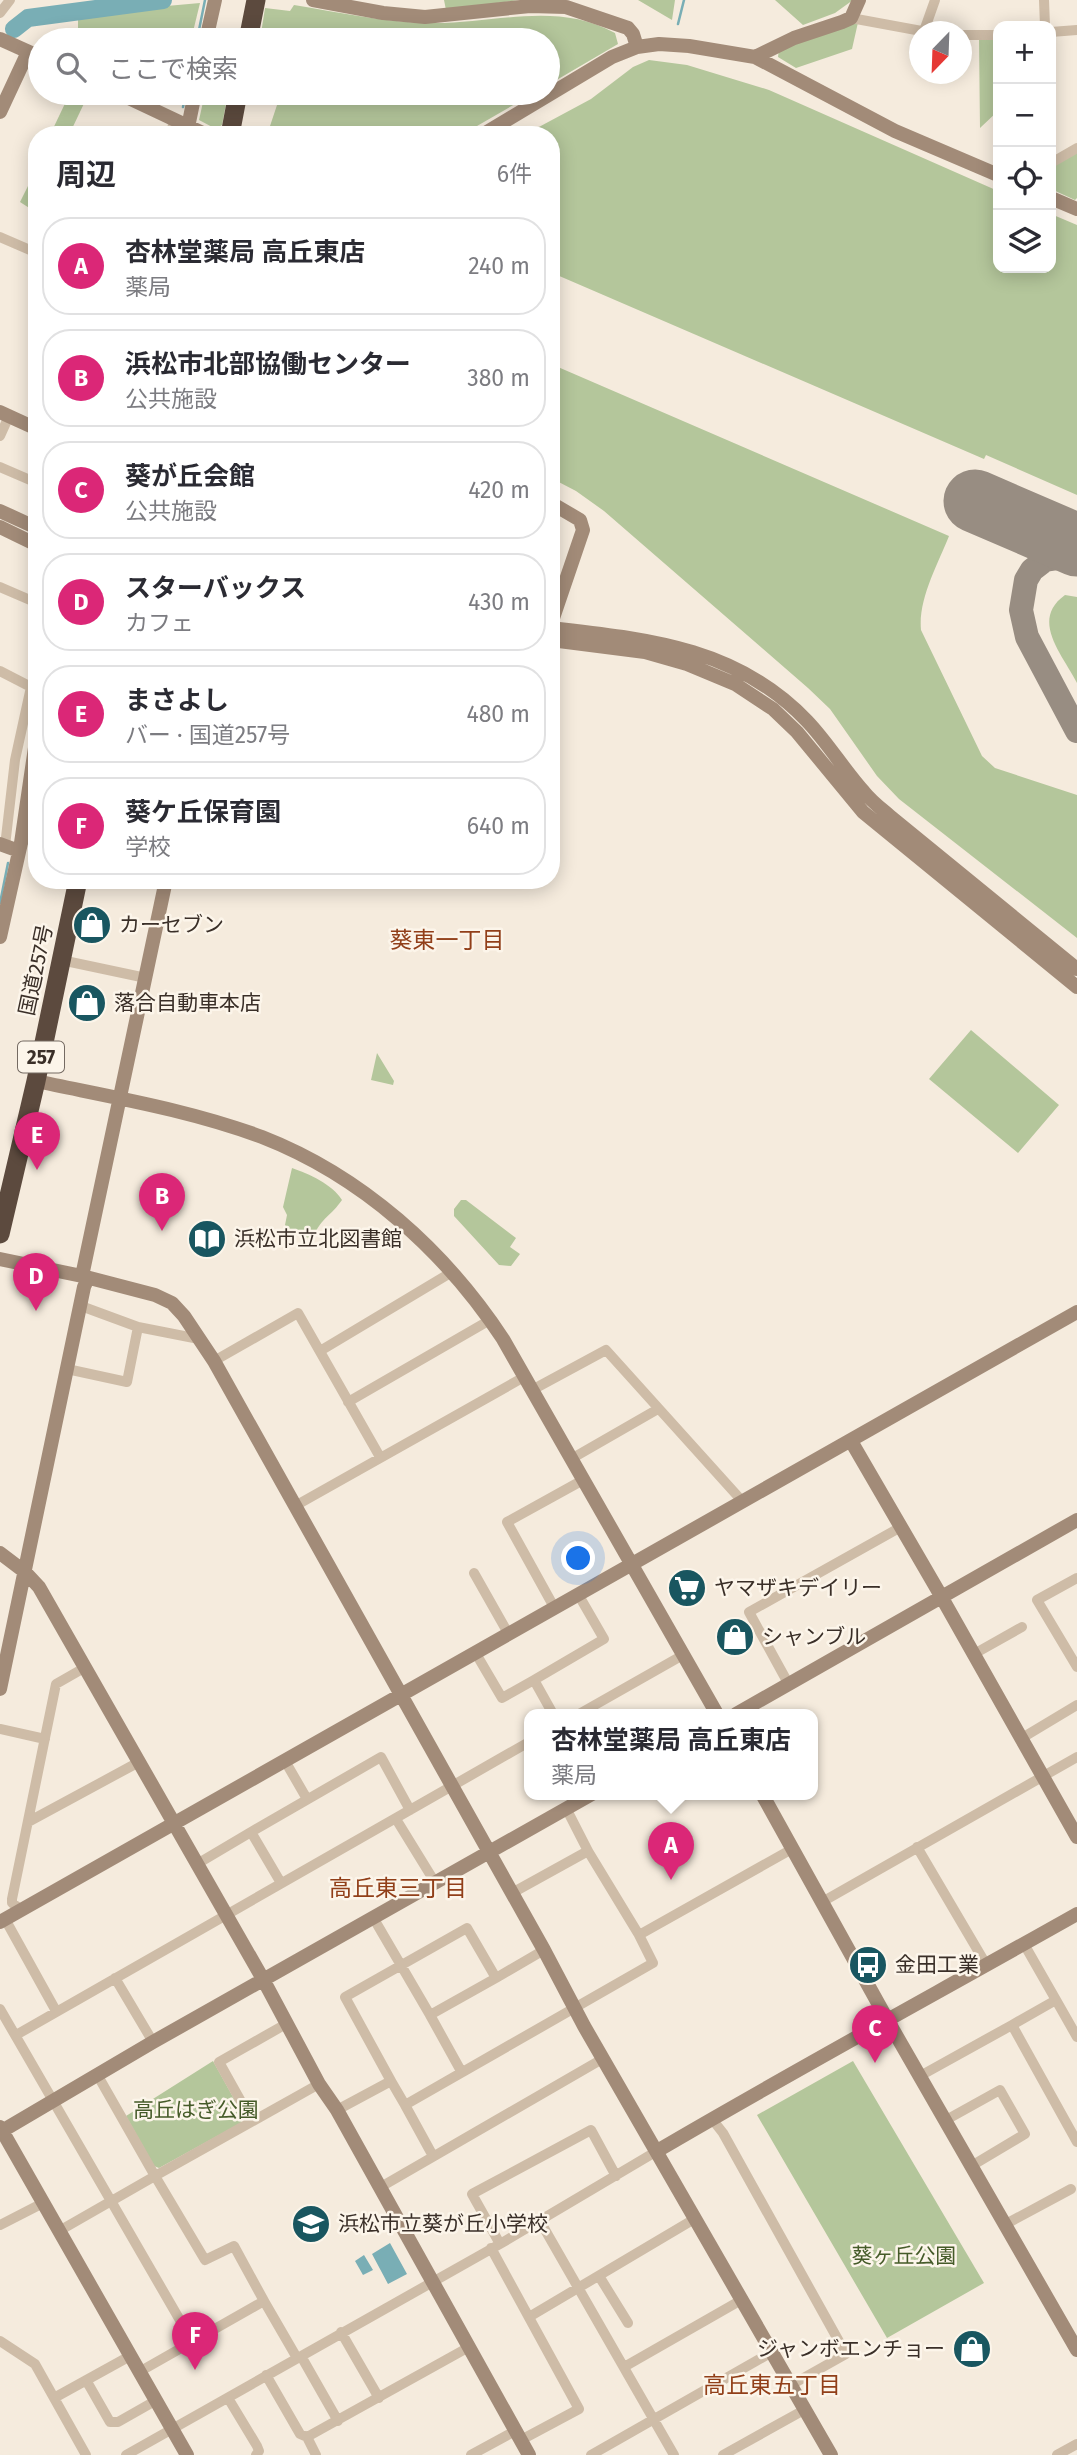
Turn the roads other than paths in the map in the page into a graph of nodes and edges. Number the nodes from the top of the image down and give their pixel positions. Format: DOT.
graph roads {
  1 [pos="10,0"];
  2 [pos="256,0"];
  3 [pos="313,0"];
  4 [pos="859,0"];
  5 [pos="935,0"];
  6 [pos="1044,0"];
  7 [pos="214,1"];
  8 [pos="532,3"];
  9 [pos="0,13"];
  10 [pos="851,18"];
  11 [pos="928,21"];
  12 [pos="1045,21"];
  13 [pos="208,28"];
  14 [pos="250,28"];
  15 [pos="909,28"];
  16 [pos="1077,30"];
  17 [pos="1056,32"];
  18 [pos="972,35"];
  19 [pos="993,35"];
  20 [pos="0,39"];
  21 [pos="637,47"];
  22 [pos="28,52"];
  23 [pos="755,57"];
  24 [pos="28,65"];
  25 [pos="560,88"];
  26 [pos="144,105"];
  27 [pos="192,105"];
  28 [pos="236,105"];
  29 [pos="532,105"];
  30 [pos="0,113"];
  31 [pos="174,119"];
  32 [pos="172,126"];
  33 [pos="182,126"];
  34 [pos="188,126"];
  35 [pos="232,126"];
  36 [pos="497,126"];
  37 [pos="1077,148"];
  38 [pos="1056,160"];
  39 [pos="993,173"];
  40 [pos="1056,200"];
  41 [pos="1077,209"];
  42 [pos="0,237"];
  43 [pos="28,249"];
  44 [pos="4,414"];
  45 [pos="28,425"];
  46 [pos="0,436"];
  47 [pos="0,467"];
  48 [pos="28,479"];
  49 [pos="560,508"];
  50 [pos="0,511"];
  51 [pos="28,524"];
  52 [pos="0,527"];
  53 [pos="28,541"];
  54 [pos="0,587"];
  55 [pos="28,599"];
  56 [pos="560,599"];
  57 [pos="560,627"];
  58 [pos="560,641"];
  59 [pos="0,671"];
  60 [pos="28,685"];
  61 [pos="28,711"];
  62 [pos="28,773"];
  63 [pos="28,838"];
  64 [pos="11,846"];
  65 [pos="76,889"];
  66 [pos="164,889"];
  67 [pos="3,905"];
  68 [pos="0,937"];
  69 [pos="61,960"];
  70 [pos="1077,969"];
  71 [pos="146,978"];
  72 [pos="1077,987"];
  73 [pos="36,1081"];
  74 [pos="120,1099"];
  75 [pos="0,1234"];
  76 [pos="0,1259"];
  77 [pos="453,1272"];
  78 [pos="85,1277"];
  79 [pos="80,1306"];
  80 [pos="1077,1312"];
  81 [pos="490,1320"];
  82 [pos="138,1328"];
  83 [pos="198,1339"];
  84 [pos="320,1351"];
  85 [pos="214,1361"];
  86 [pos="67,1369"];
  87 [pos="524,1377"];
  88 [pos="532,1390"];
  89 [pos="348,1402"];
  90 [pos="658,1409"];
  91 [pos="851,1441"];
  92 [pos="380,1457"];
  93 [pos="571,1459"];
  94 [pos="583,1480"];
  95 [pos="743,1502"];
  96 [pos="295,1506"];
  97 [pos="1077,1520"];
  98 [pos="901,1527"];
  99 [pos="0,1553"];
  100 [pos="632,1563"];
  101 [pos="25,1572"];
  102 [pos="474,1573"];
  103 [pos="1077,1578"];
  104 [pos="578,1594"];
  105 [pos="942,1597"];
  106 [pos="554,1607"];
  107 [pos="1021,1627"];
  108 [pos="509,1633"];
  109 [pos="1073,1651"];
  110 [pos="475,1652"];
  111 [pos="974,1654"];
  112 [pos="683,1655"];
  113 [pos="1077,1667"];
  114 [pos="84,1668"];
  115 [pos="534,1680"];
  116 [pos="788,1684"];
  117 [pos="0,1689"];
  118 [pos="401,1694"];
  119 [pos="1077,1705"];
  120 [pos="550,1709"];
  121 [pos="588,1709"];
  122 [pos="714,1709"];
  123 [pos="745,1709"];
  124 [pos="0,1729"];
  125 [pos="1022,1738"];
  126 [pos="45,1739"];
  127 [pos="524,1745"];
  128 [pos="1077,1757"];
  129 [pos="285,1760"];
  130 [pos="139,1762"];
  131 [pos="1042,1776"];
  132 [pos="452,1785"];
  133 [pos="307,1799"];
  134 [pos="582,1800"];
  135 [pos="765,1800"];
  136 [pos="410,1810"];
  137 [pos="566,1810"];
  138 [pos="396,1819"];
  139 [pos="28,1822"];
  140 [pos="174,1822"];
  141 [pos="251,1832"];
  142 [pos="1077,1837"];
  143 [pos="917,1847"];
  144 [pos="792,1849"];
  145 [pos="588,1851"];
  146 [pos="489,1853"];
  147 [pos="197,1864"];
  148 [pos="281,1883"];
  149 [pos="436,1884"];
  150 [pos="512,1893"];
  151 [pos="822,1902"];
  152 [pos="22,1910"];
  153 [pos="226,1913"];
  154 [pos="1077,1914"];
  155 [pos="374,1919"];
  156 [pos="3,1921"];
  157 [pos="639,1935"];
  158 [pos="1024,1944"];
  159 [pos="544,1950"];
  160 [pos="399,1965"];
  161 [pos="986,1966"];
  162 [pos="115,1978"];
  163 [pos="496,1978"];
  164 [pos="264,1981"];
  165 [pos="1056,2000"];
  166 [pos="573,2007"];
  167 [pos="0,2010"];
  168 [pos="56,2011"];
  169 [pos="430,2015"];
  170 [pos="888,2021"];
  171 [pos="286,2024"];
  172 [pos="1012,2025"];
  173 [pos="16,2035"];
  174 [pos="1077,2037"];
  175 [pos="153,2042"];
  176 [pos="604,2058"];
  177 [pos="461,2071"];
  178 [pos="98,2076"];
  179 [pos="920,2076"];
  180 [pos="391,2081"];
  181 [pos="319,2084"];
  182 [pos="53,2101"];
  183 [pos="405,2105"];
  184 [pos="337,2110"];
  185 [pos="712,2119"];
  186 [pos="946,2120"];
  187 [pos="252,2121"];
  188 [pos="1,2129"];
  189 [pos="1077,2142"];
  190 [pos="657,2151"];
  191 [pos="433,2156"];
  192 [pos="972,2165"];
  193 [pos="155,2176"];
  194 [pos="616,2176"];
  195 [pos="379,2188"];
  196 [pos="1075,2191"];
  197 [pos="111,2202"];
  198 [pos="43,2203"];
  199 [pos="696,2218"];
  200 [pos="540,2221"];
  201 [pos="1006,2224"];
  202 [pos="0,2225"];
  203 [pos="59,2231"];
  204 [pos="496,2246"];
  205 [pos="599,2276"];
  206 [pos="431,2282"];
  207 [pos="579,2288"];
  208 [pos="743,2299"];
  209 [pos="264,2301"];
  210 [pos="529,2317"];
  211 [pos="628,2323"];
  212 [pos="341,2332"];
  213 [pos="0,2341"];
  214 [pos="192,2341"];
  215 [pos="469,2347"];
  216 [pos="1077,2350"];
  217 [pos="772,2352"];
  218 [pos="130,2356"];
  219 [pos="299,2357"];
  220 [pos="624,2367"];
  221 [pos="139,2372"];
  222 [pos="266,2375"];
  223 [pos="86,2380"];
  224 [pos="792,2385"];
  225 [pos="54,2398"];
  226 [pos="228,2398"];
  227 [pos="379,2398"];
  228 [pos="155,2401"];
  229 [pos="804,2410"];
  230 [pos="653,2419"];
  231 [pos="338,2421"];
  232 [pos="172,2431"];
  233 [pos="518,2436"];
  234 [pos="307,2437"];
  235 [pos="1077,2444"];
  236 [pos="86,2455"];
  237 [pos="126,2455"];
  238 [pos="187,2455"];
  239 [pos="256,2455"];
  240 [pos="316,2455"];
  241 [pos="471,2455"];
  242 [pos="529,2455"];
  243 [pos="591,2455"];
  244 [pos="674,2455"];
  245 [pos="723,2455"];
  246 [pos="831,2455"];
  247 [pos="1056,2455"];
  1 -- 9 [label="street"];
  2 -- 14 [label="highway"];
  3 -- 8 [label="street"];
  4 -- 10 [label="street"];
  5 -- 11 [label="street"];
  6 -- 12 [label="street"];
  7 -- 13 [label="street"];
  8 -- 21 [label="street"];
  10 -- 15 [label="street"];
  10 -- 23 [label="street"];
  16 -- 17 [label="street"];
  18 -- 19 [label="street"];
  20 -- 22 [label="street"];
  21 -- 23 [label="street"];
  21 -- 25 [label="street"];
  23 -- 39 [label="street"];
  24 -- 30 [label="street"];
  26 -- 31 [label="street"];
  27 -- 34 [label="street"];
  28 -- 35 [label="highway"];
  29 -- 36 [label="street"];
  31 -- 32 [label="street"];
  31 -- 33 [label="street"];
  37 -- 38 [label="street"];
  40 -- 41 [label="street"];
  42 -- 43 [label="street"];
  44 -- 45 [label="street"];
  44 -- 46 [label="street"];
  47 -- 48 [label="street"];
  49 -- 56 [label="street"];
  50 -- 51 [label="street"];
  52 -- 53 [label="street"];
  54 -- 55 [label="street"];
  57 -- 70 [label="street"];
  58 -- 72 [label="street"];
  59 -- 60 [label="street"];
  61 -- 64 [label="street"];
  62 -- 64 [label="street"];
  63 -- 64 [label="street"];
  64 -- 67 [label="street"];
  65 -- 69 [label="highway, 国道257号 / 257"];
  66 -- 71 [label="street"];
  67 -- 68 [label="street"];
  69 -- 71 [label="street"];
  69 -- 73 [label="highway, 国道257号 / 257"];
  71 -- 74 [label="street"];
  73 -- 74 [label="street"];
  73 -- 75 [label="highway, 国道257号 / 257"];
  74 -- 77 [label="street"];
  74 -- 78 [label="street"];
  76 -- 78 [label="street"];
  77 -- 81 [label="street"];
  77 -- 84 [label="street"];
  78 -- 79 [label="street"];
  78 -- 83 [label="street"];
  79 -- 82 [label="street"];
  79 -- 86 [label="street"];
  80 -- 91 [label="street"];
  81 -- 87 [label="street"];
  81 -- 89 [label="street"];
  82 -- 83 [label="street"];
  82 -- 86 [label="street"];
  83 -- 85 [label="street"];
  84 -- 85 [label="street"];
  84 -- 89 [label="street"];
  85 -- 96 [label="street"];
  86 -- 101 [label="street"];
  87 -- 88 [label="street"];
  87 -- 92 [label="street"];
  88 -- 90 [label="street"];
  88 -- 93 [label="street"];
  89 -- 92 [label="street"];
  90 -- 93 [label="street"];
  90 -- 95 [label="street"];
  91 -- 95 [label="street"];
  91 -- 98 [label="street"];
  92 -- 96 [label="street"];
  93 -- 94 [label="street"];
  94 -- 100 [label="street"];
  94 -- 106 [label="street"];
  95 -- 100 [label="street"];
  96 -- 118 [label="street"];
  97 -- 105 [label="street"];
  98 -- 105 [label="street"];
  98 -- 116 [label="street"];
  99 -- 101 [label="street"];
  100 -- 104 [label="street"];
  100 -- 112 [label="street"];
  101 -- 114 [label="street"];
  101 -- 117 [label="street"];
  102 -- 108 [label="street"];
  103 -- 109 [label="street"];
  104 -- 106 [label="street"];
  104 -- 115 [label="street"];
  105 -- 111 [label="street"];
  105 -- 116 [label="street"];
  106 -- 108 [label="street"];
  107 -- 111 [label="street"];
  108 -- 110 [label="street"];
  109 -- 113 [label="street"];
  110 -- 115 [label="street"];
  110 -- 118 [label="street"];
  111 -- 125 [label="street"];
  112 -- 121 [label="street"];
  112 -- 122 [label="street"];
  114 -- 126 [label="street"];
  114 -- 130 [label="street"];
  115 -- 120 [label="street"];
  116 -- 123 [label="street"];
  118 -- 129 [label="street"];
  118 -- 132 [label="street"];
  119 -- 125 [label="street"];
  124 -- 126 [label="street"];
  125 -- 131 [label="street"];
  126 -- 139 [label="street"];
  127 -- 132 [label="street"];
  128 -- 131 [label="street"];
  129 -- 133 [label="street"];
  129 -- 140 [label="street"];
  130 -- 139 [label="street"];
  130 -- 140 [label="street"];
  131 -- 142 [label="street"];
  131 -- 143 [label="street"];
  132 -- 136 [label="street"];
  132 -- 146 [label="street"];
  133 -- 136 [label="street"];
  133 -- 141 [label="street"];
  134 -- 137 [label="street"];
  135 -- 144 [label="street"];
  136 -- 138 [label="street"];
  137 -- 145 [label="street"];
  137 -- 146 [label="street"];
  138 -- 148 [label="street"];
  138 -- 149 [label="street"];
  139 -- 152 [label="street"];
  140 -- 147 [label="street"];
  140 -- 152 [label="street"];
  141 -- 147 [label="street"];
  141 -- 148 [label="street"];
  143 -- 151 [label="street"];
  143 -- 161 [label="street"];
  144 -- 151 [label="street"];
  144 -- 157 [label="street"];
  145 -- 150 [label="street"];
  145 -- 157 [label="street"];
  146 -- 149 [label="street"];
  146 -- 150 [label="street"];
  147 -- 153 [label="street"];
  148 -- 153 [label="street"];
  149 -- 155 [label="street"];
  150 -- 159 [label="street"];
  151 -- 170 [label="street"];
  152 -- 156 [label="street"];
  153 -- 162 [label="street"];
  153 -- 164 [label="street"];
  154 -- 158 [label="street"];
  155 -- 160 [label="street"];
  155 -- 164 [label="street"];
  156 -- 168 [label="street"];
  157 -- 166 [label="street"];
  158 -- 161 [label="street"];
  158 -- 165 [label="street"];
  159 -- 163 [label="street"];
  159 -- 166 [label="street"];
  160 -- 163 [label="street"];
  160 -- 169 [label="street"];
  160 -- 180 [label="street"];
  161 -- 170 [label="street"];
  162 -- 168 [label="street"];
  162 -- 175 [label="street"];
  163 -- 169 [label="street"];
  164 -- 171 [label="street"];
  164 -- 175 [label="street"];
  165 -- 172 [label="street"];
  165 -- 174 [label="street"];
  166 -- 176 [label="street"];
  166 -- 177 [label="street"];
  167 -- 173 [label="street"];
  168 -- 173 [label="street"];
  169 -- 177 [label="street"];
  170 -- 179 [label="street"];
  170 -- 185 [label="street"];
  171 -- 181 [label="street"];
  171 -- 187 [label="street"];
  172 -- 179 [label="street"];
  172 -- 189 [label="street"];
  173 -- 182 [label="street"];
  175 -- 178 [label="street"];
  176 -- 190 [label="street"];
  176 -- 191 [label="street"];
  177 -- 183 [label="street"];
  178 -- 182 [label="street"];
  178 -- 193 [label="street"];
  179 -- 186 [label="street"];
  180 -- 183 [label="street"];
  180 -- 184 [label="street"];
  181 -- 184 [label="street"];
  181 -- 187 [label="street"];
  182 -- 188 [label="street"];
  182 -- 197 [label="street"];
  183 -- 191 [label="street"];
  184 -- 195 [label="street"];
  185 -- 190 [label="street"];
  185 -- 224 [label="street"];
  186 -- 192 [label="street"];
  186 -- 192 [label="street"];
  187 -- 193 [label="street"];
  188 -- 198 [label="street"];
  190 -- 194 [label="street"];
  190 -- 199 [label="street"];
  191 -- 195 [label="street"];
  192 -- 201 [label="street"];
  193 -- 197 [label="street"];
  193 -- 209 [label="street"];
  194 -- 200 [label="street"];
  194 -- 204 [label="street"];
  195 -- 206 [label="street"];
  196 -- 201 [label="street"];
  197 -- 203 [label="street"];
  197 -- 214 [label="street"];
  198 -- 202 [label="street"];
  198 -- 203 [label="street"];
  199 -- 205 [label="street"];
  199 -- 208 [label="street"];
  200 -- 204 [label="street"];
  200 -- 207 [label="street"];
  201 -- 216 [label="street"];
  203 -- 218 [label="street"];
  204 -- 206 [label="street"];
  204 -- 210 [label="street"];
  205 -- 207 [label="street"];
  205 -- 211 [label="street"];
  206 -- 212 [label="street"];
  206 -- 215 [label="street"];
  207 -- 210 [label="street"];
  207 -- 220 [label="street"];
  208 -- 217 [label="street"];
  208 -- 220 [label="street"];
  209 -- 214 [label="street"];
  209 -- 219 [label="street"];
  210 -- 233 [label="street"];
  212 -- 219 [label="street"];
  212 -- 227 [label="street"];
  213 -- 225 [label="street"];
  214 -- 221 [label="street"];
  215 -- 227 [label="street"];
  215 -- 233 [label="street"];
  217 -- 224 [label="street"];
  217 -- 230 [label="street"];
  218 -- 221 [label="street"];
  218 -- 223 [label="street"];
  219 -- 222 [label="street"];
  219 -- 231 [label="street"];
  220 -- 230 [label="street"];
  221 -- 228 [label="street"];
  222 -- 226 [label="street"];
  222 -- 234 [label="street"];
  223 -- 225 [label="street"];
  223 -- 228 [label="street"];
  224 -- 229 [label="street"];
  225 -- 236 [label="street"];
  226 -- 232 [label="street"];
  226 -- 239 [label="street"];
  227 -- 231 [label="street"];
  228 -- 232 [label="street"];
  229 -- 245 [label="street"];
  229 -- 246 [label="street"];
  230 -- 243 [label="street"];
  230 -- 244 [label="street"];
  231 -- 234 [label="street"];
  232 -- 237 [label="street"];
  232 -- 238 [label="street"];
  233 -- 241 [label="street"];
  233 -- 242 [label="street"];
  234 -- 240 [label="street"];
  235 -- 247 [label="street"];
}
